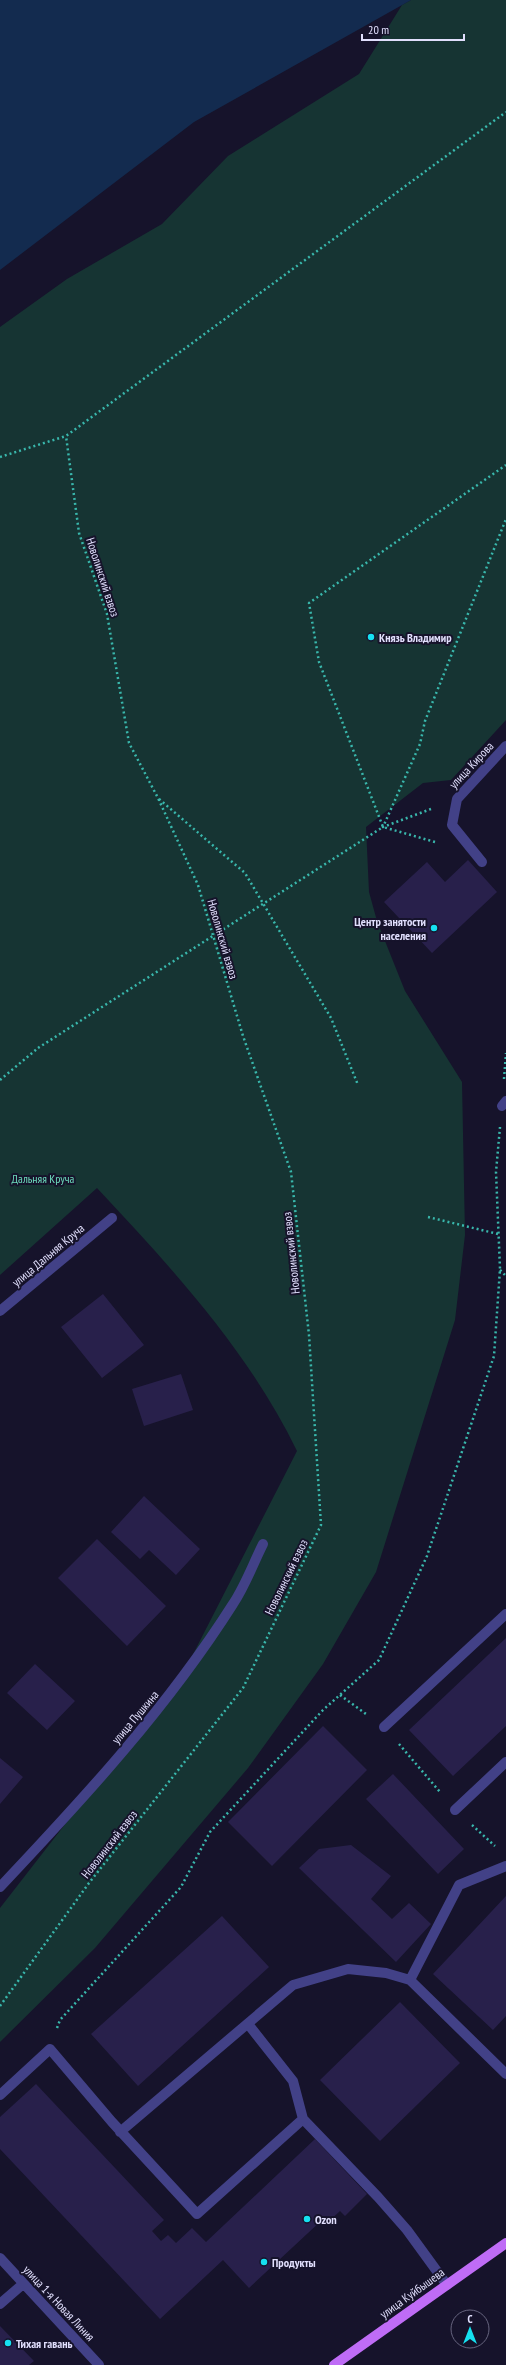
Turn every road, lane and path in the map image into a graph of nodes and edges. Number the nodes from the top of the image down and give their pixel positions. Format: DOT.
graph roads {
  1 [pos="506,112"];
  2 [pos="66,436"];
  3 [pos="0,457"];
  4 [pos="506,465"];
  5 [pos="506,519"];
  6 [pos="506,746"];
  7 [pos="158,798"];
  8 [pos="457,799"];
  9 [pos="383,827"];
  10 [pos="443,845"];
  11 [pos="482,862"];
  12 [pos="506,1053"];
  13 [pos="0,1080"];
  14 [pos="358,1085"];
  15 [pos="504,1103"];
  16 [pos="428,1217"];
  17 [pos="112,1218"];
  18 [pos="498,1234"];
  19 [pos="500,1269"];
  20 [pos="506,1276"];
  21 [pos="0,1311"];
  22 [pos="263,1544"];
  23 [pos="506,1614"];
  24 [pos="340,1695"];
  25 [pos="384,1727"];
  26 [pos="506,1762"];
  27 [pos="455,1810"];
  28 [pos="500,1851"];
  29 [pos="506,1866"];
  30 [pos="0,1887"];
  31 [pos="410,1980"];
  32 [pos="0,2006"];
  33 [pos="248,2024"];
  34 [pos="50,2049"];
  35 [pos="506,2074"];
  36 [pos="0,2095"];
  37 [pos="303,2119"];
  38 [pos="120,2132"];
  39 [pos="506,2243"];
  40 [pos="0,2258"];
  41 [pos="23,2284"];
  42 [pos="447,2285"];
  43 [pos="0,2304"];
  44 [pos="98,2365"];
  45 [pos="334,2365"];
  1 -- 2 [label="path"];
  2 -- 3 [label="path"];
  2 -- 7 [label="path, Новолинский взвоз"];
  4 -- 9 [label="path"];
  5 -- 9 [label="path"];
  6 -- 8 [label="street, улица Кирова"];
  7 -- 14 [label="path"];
  7 -- 32 [label="path, Новолинский взвоз"];
  8 -- 9 [label="path"];
  8 -- 11 [label="street, улица Кирова"];
  9 -- 10 [label="path"];
  9 -- 13 [label="path, bridge"];
  12 -- 15 [label="path"];
  15 -- 18 [label="path"];
  16 -- 18 [label="path"];
  17 -- 21 [label="street, улица Дальняя Круча"];
  18 -- 19 [label="path"];
  19 -- 20 [label="path"];
  19 -- 24 [label="path"];
  22 -- 30 [label="street, улица Пушкина"];
  23 -- 25 [label="street"];
  24 -- 25 [label="path"];
  24 -- 34 [label="path"];
  25 -- 27 [label="path"];
  26 -- 27 [label="street"];
  27 -- 28 [label="path"];
  29 -- 31 [label="street"];
  31 -- 33 [label="street"];
  31 -- 35 [label="street"];
  33 -- 37 [label="street"];
  33 -- 38 [label="street"];
  34 -- 36 [label="street"];
  34 -- 38 [label="street"];
  37 -- 38 [label="street"];
  37 -- 42 [label="street"];
  39 -- 42 [label="main road, улица Куйбышева"];
  40 -- 41 [label="street, улица 1-я Новая Линия"];
  41 -- 43 [label="street"];
  41 -- 44 [label="street, улица 1-я Новая Линия"];
  42 -- 45 [label="main road, улица Куйбышева"];
}
